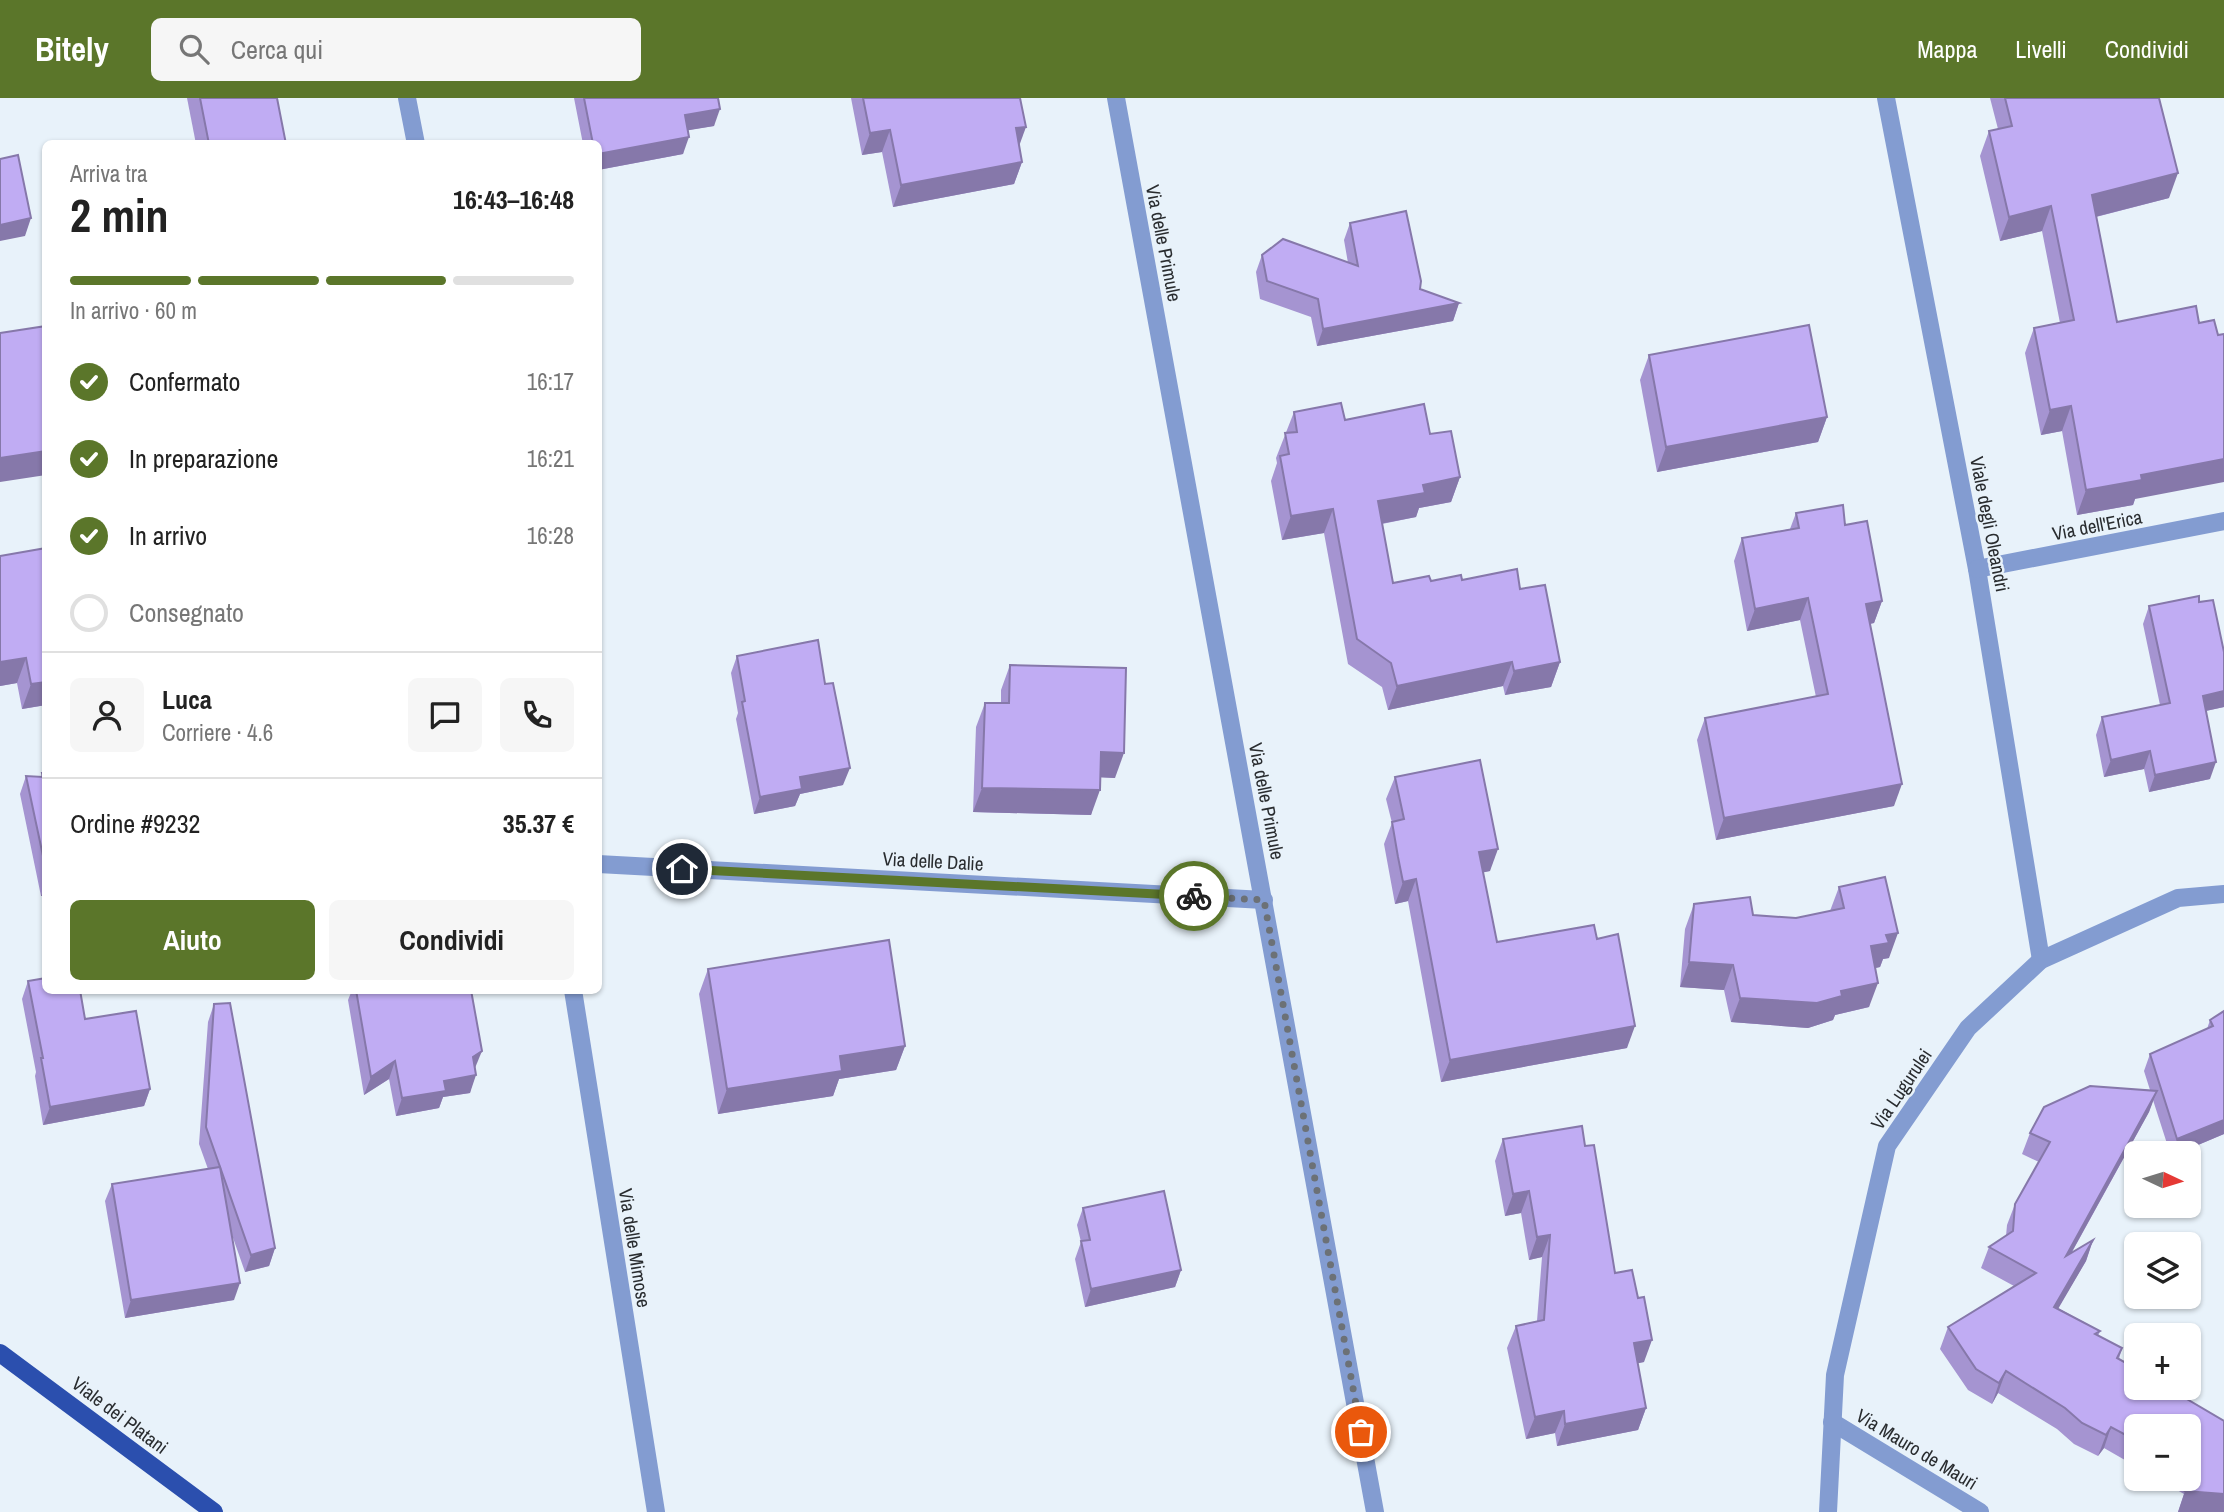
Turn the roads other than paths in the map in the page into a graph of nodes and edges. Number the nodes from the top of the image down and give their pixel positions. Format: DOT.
graph roads {
  1 [pos="407,98"];
  2 [pos="1116,98"];
  3 [pos="1886,98"];
  4 [pos="415,140"];
  5 [pos="2224,521"];
  6 [pos="1977,569"];
  7 [pos="602,864"];
  8 [pos="2224,894"];
  9 [pos="1264,900"];
  10 [pos="2041,960"];
  11 [pos="574,994"];
  12 [pos="0,1353"];
  13 [pos="1832,1422"];
  14 [pos="214,1512"];
  15 [pos="656,1512"];
  16 [pos="1375,1512"];
  17 [pos="1828,1512"];
  18 [pos="1980,1512"];
  1 -- 4 [label="street"];
  2 -- 9 [label="street, Via delle Primule"];
  3 -- 6 [label="street, Viale degli Oleandri"];
  5 -- 6 [label="street, Via dell'Erica"];
  6 -- 10 [label="street, Viale degli Oleandri"];
  7 -- 9 [label="street, Via delle Dalie"];
  8 -- 10 [label="street, Via Lugurulei"];
  9 -- 16 [label="street, Via delle Primule"];
  10 -- 13 [label="street, Via Lugurulei"];
  11 -- 15 [label="street, Via delle Mimose"];
  12 -- 14 [label="main road, Viale dei Platani"];
  13 -- 17 [label="street, Via Lugurulei"];
  13 -- 18 [label="street, Via Mauro de Mauri"];
}
